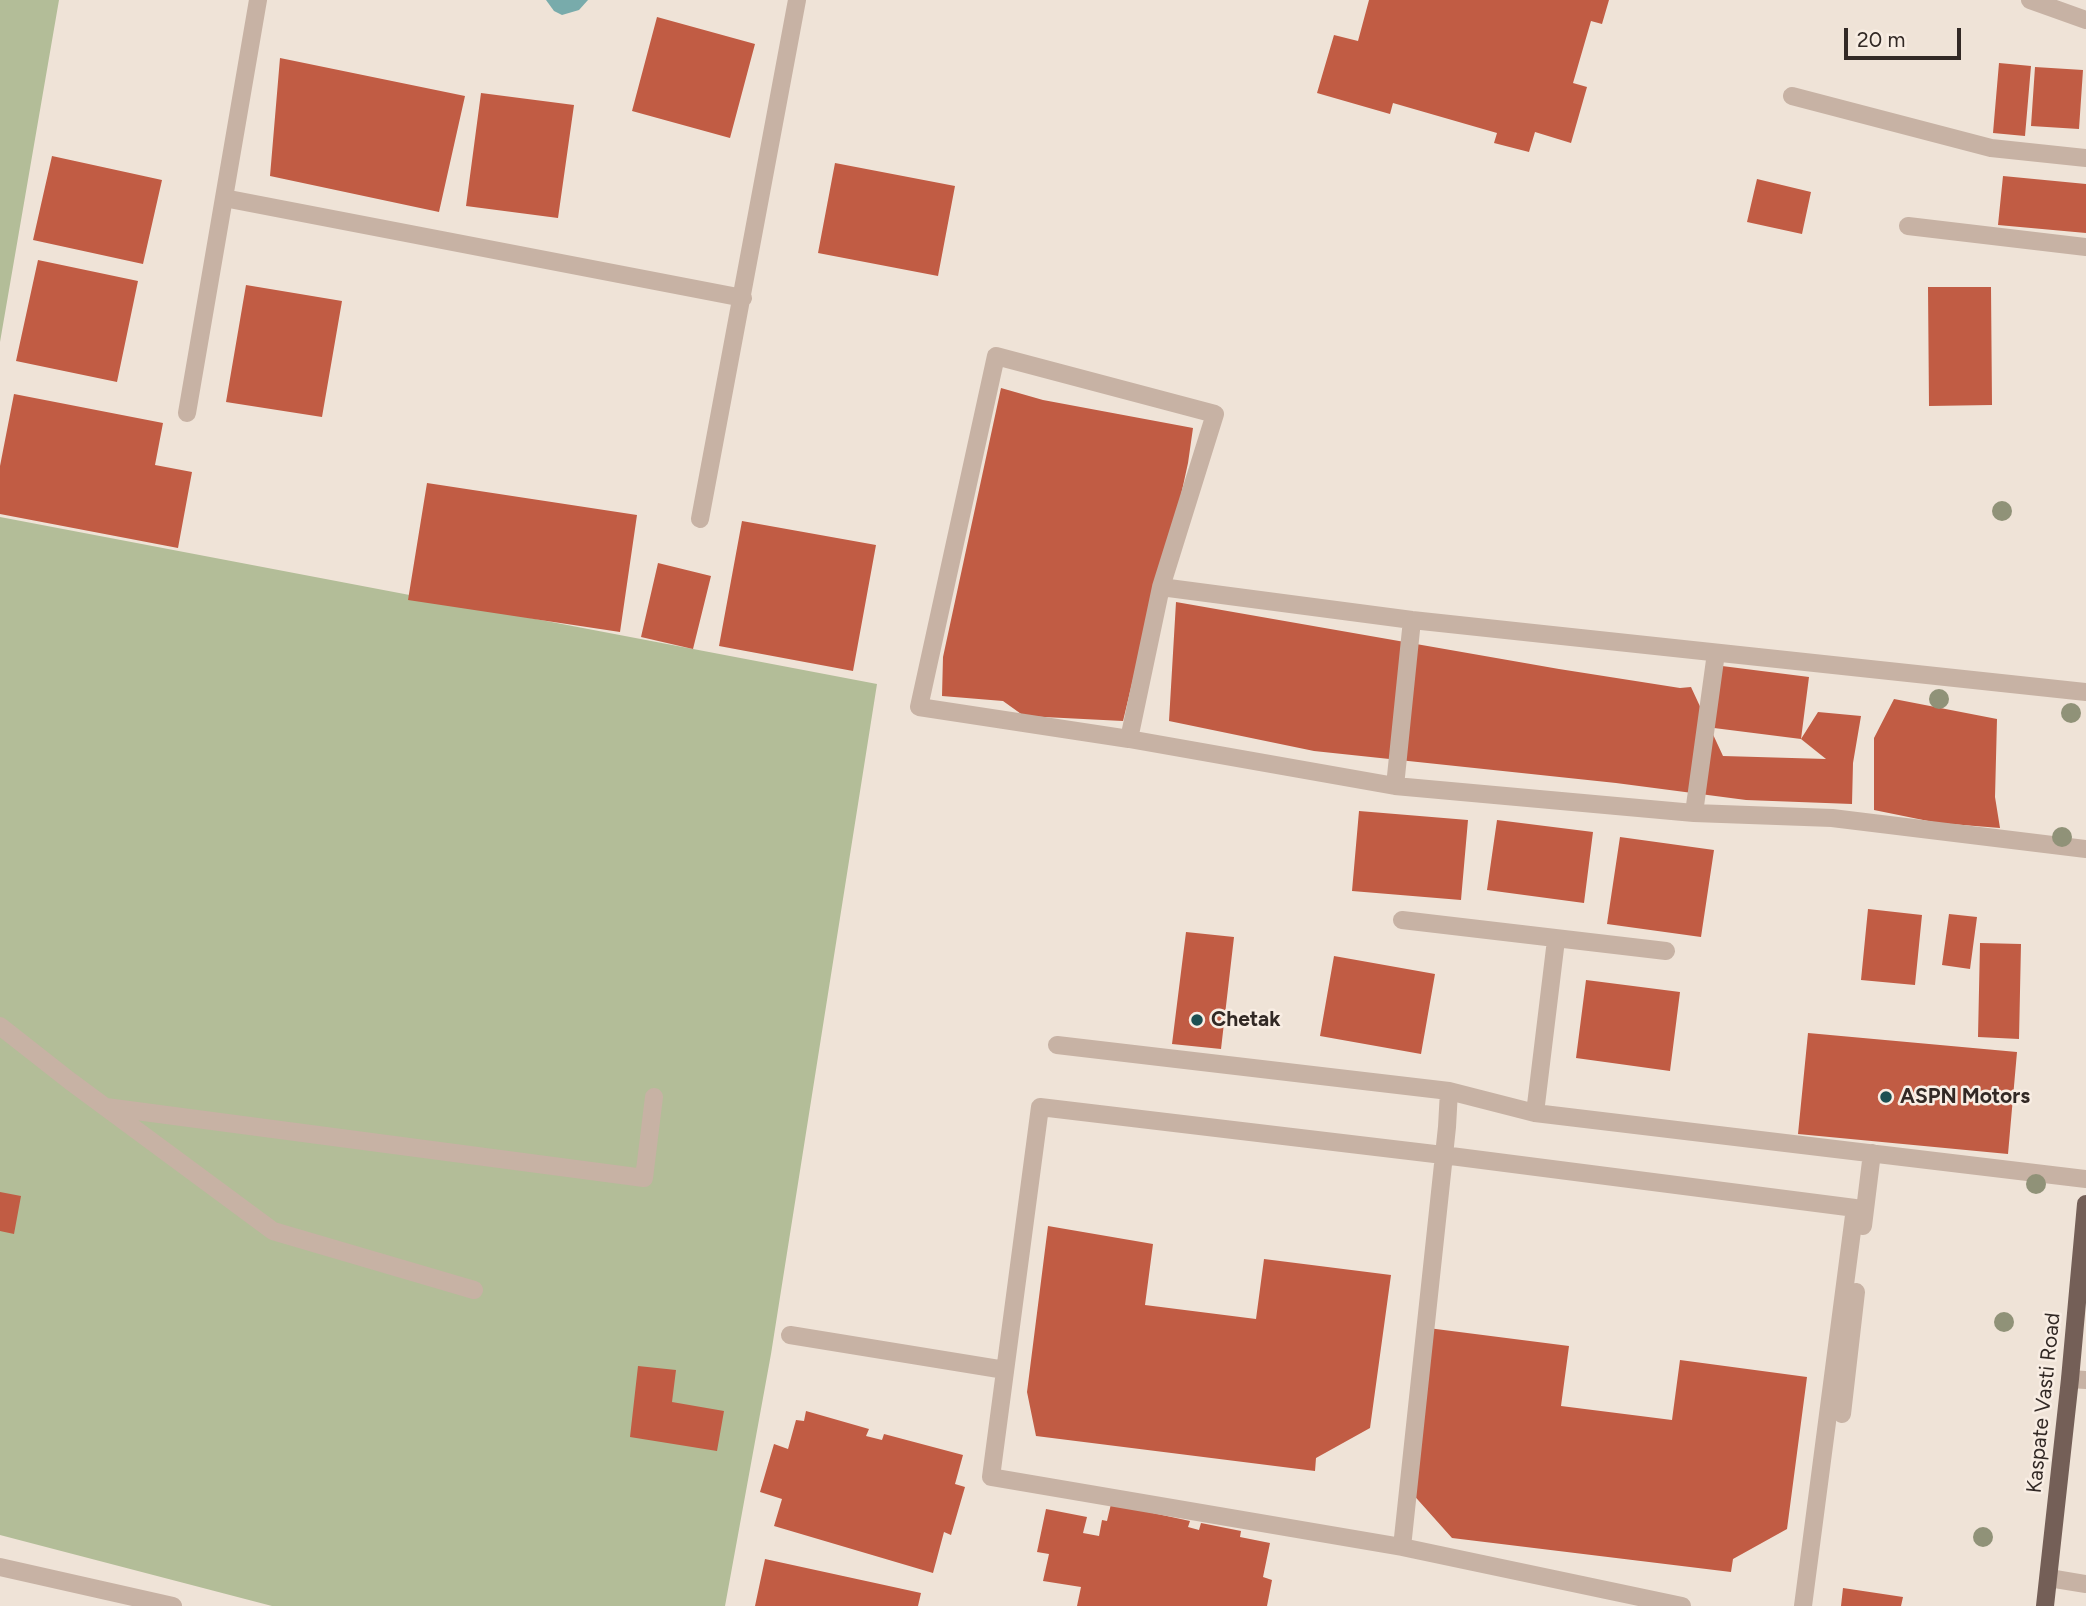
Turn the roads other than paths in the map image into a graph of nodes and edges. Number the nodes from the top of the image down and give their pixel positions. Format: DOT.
graph roads {
  1 [pos="258,0"];
  2 [pos="797,0"];
  3 [pos="2030,0"];
  4 [pos="2086,20"];
  5 [pos="1792,96"];
  6 [pos="2086,158"];
  7 [pos="224,198"];
  8 [pos="1908,226"];
  9 [pos="2086,247"];
  10 [pos="743,298"];
  11 [pos="187,413"];
  12 [pos="700,519"];
  13 [pos="1161,587"];
  14 [pos="1412,620"];
  15 [pos="1716,653"];
  16 [pos="2086,692"];
  17 [pos="1129,739"];
  18 [pos="1395,786"];
  19 [pos="1695,813"];
  20 [pos="2086,849"];
  21 [pos="1402,920"];
  22 [pos="1556,940"];
  23 [pos="1666,951"];
  24 [pos="0,1026"];
  25 [pos="1057,1045"];
  26 [pos="1448,1091"];
  27 [pos="654,1097"];
  28 [pos="106,1107"];
  29 [pos="1535,1113"];
  30 [pos="1872,1153"];
  31 [pos="1443,1155"];
  32 [pos="2086,1179"];
  33 [pos="2086,1216"];
  34 [pos="474,1290"];
  35 [pos="790,1335"];
  36 [pos="1005,1370"];
  37 [pos="2078,1380"];
  38 [pos="1842,1414"];
  39 [pos="1402,1547"];
  40 [pos="0,1567"];
  41 [pos="2049,1578"];
  42 [pos="2086,1584"];
  43 [pos="173,1606"];
  44 [pos="1682,1606"];
  45 [pos="1803,1606"];
  46 [pos="2045,1606"];
  1 -- 7 [label="street"];
  2 -- 10 [label="street"];
  3 -- 4 [label="street"];
  5 -- 6 [label="street"];
  7 -- 10 [label="street"];
  7 -- 11 [label="street"];
  8 -- 9 [label="street"];
  10 -- 12 [label="street"];
  13 -- 14 [label="street"];
  13 -- 17 [label="street"];
  13 -- 17 [label="street"];
  14 -- 15 [label="street"];
  14 -- 18 [label="street"];
  15 -- 16 [label="street"];
  15 -- 19 [label="street"];
  17 -- 18 [label="street"];
  18 -- 19 [label="street"];
  19 -- 20 [label="street"];
  21 -- 22 [label="street"];
  22 -- 23 [label="street"];
  22 -- 29 [label="street"];
  24 -- 28 [label="street"];
  25 -- 26 [label="street"];
  26 -- 29 [label="street"];
  26 -- 31 [label="street"];
  27 -- 28 [label="street"];
  28 -- 34 [label="street"];
  29 -- 30 [label="street"];
  30 -- 32 [label="street"];
  30 -- 38 [label="street"];
  31 -- 36 [label="street"];
  31 -- 39 [label="street"];
  31 -- 45 [label="street"];
  33 -- 37 [label="main road, Kaspate Vasti Road"];
  35 -- 36 [label="street"];
  36 -- 39 [label="street"];
  37 -- 41 [label="main road, Kaspate Vasti Road"];
  39 -- 44 [label="street"];
  40 -- 43 [label="street"];
  41 -- 42 [label="street"];
  41 -- 46 [label="main road, Kaspate Vasti Road"];
}
